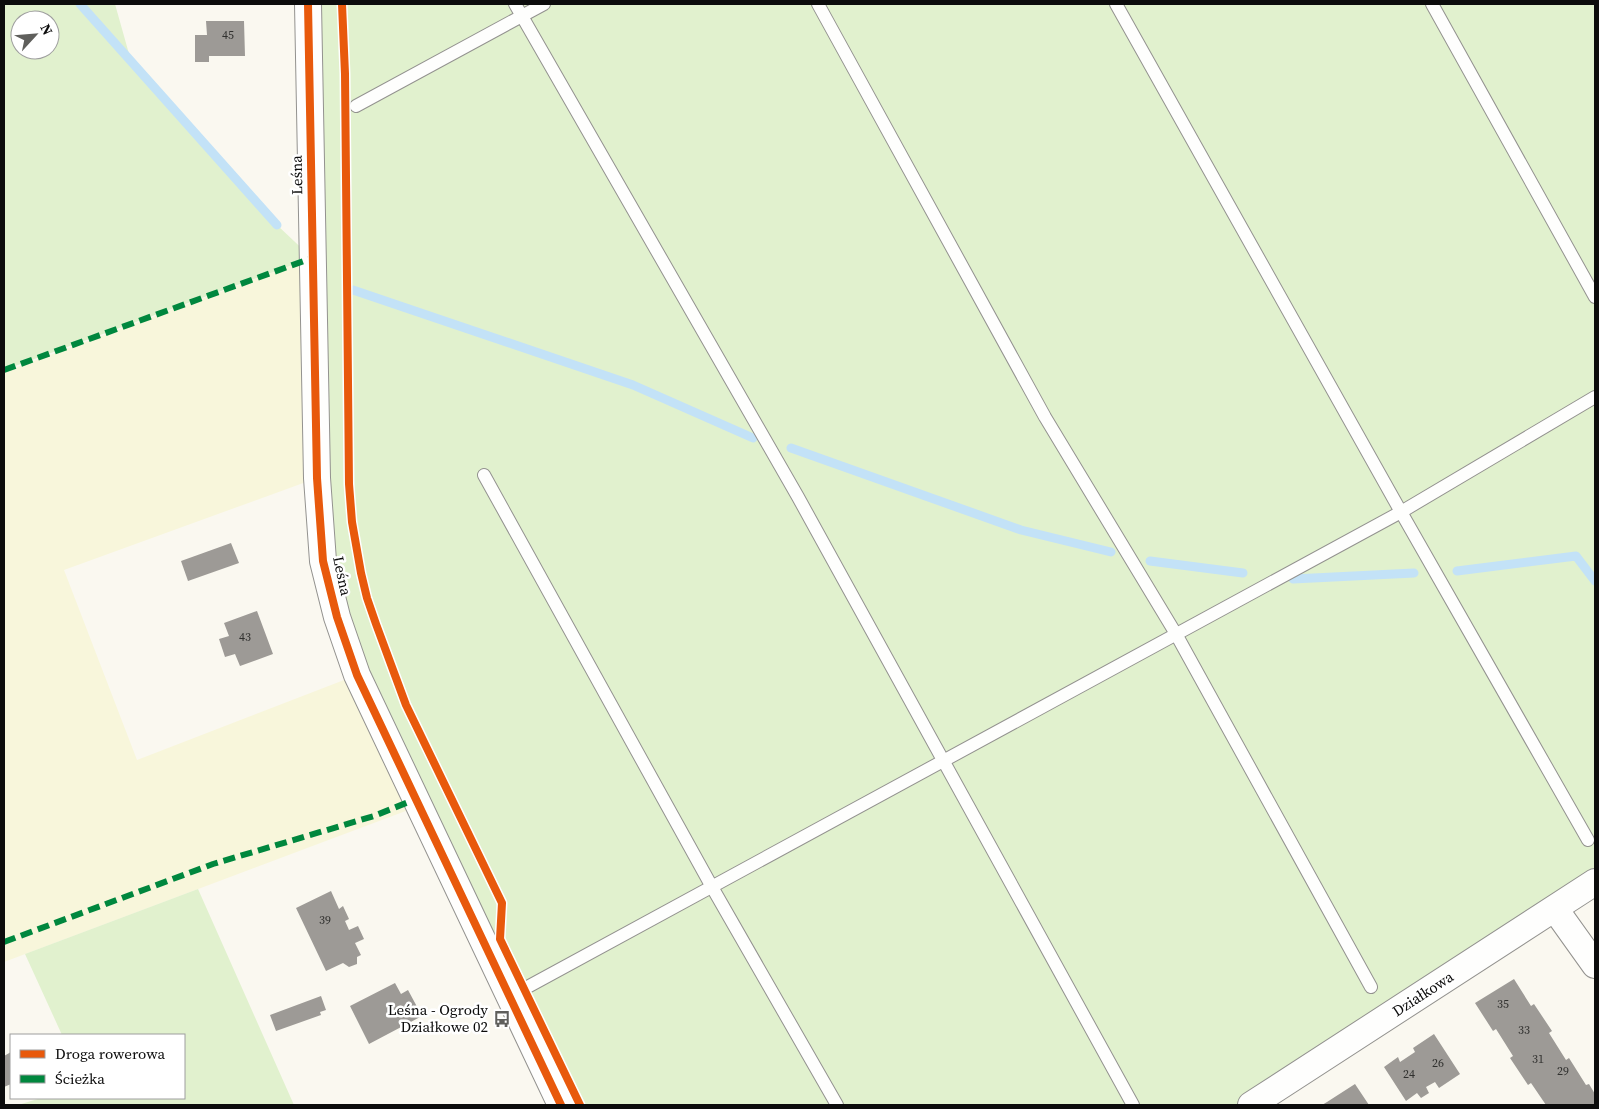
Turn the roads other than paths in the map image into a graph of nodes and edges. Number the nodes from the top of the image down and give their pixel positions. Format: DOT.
graph roads {
  1 [pos="308,4"];
  2 [pos="515,4"];
  3 [pos="544,4"];
  4 [pos="818,4"];
  5 [pos="1116,4"];
  6 [pos="1432,4"];
  7 [pos="522,16"];
  8 [pos="356,106"];
  9 [pos="1595,298"];
  10 [pos="1595,397"];
  11 [pos="484,475"];
  12 [pos="1401,512"];
  13 [pos="1176,634"];
  14 [pos="944,761"];
  15 [pos="1588,840"];
  16 [pos="1595,882"];
  17 [pos="712,887"];
  18 [pos="1555,909"];
  19 [pos="1595,966"];
  20 [pos="1371,987"];
  21 [pos="509,997"];
  22 [pos="561,1105"];
  23 [pos="836,1105"];
  24 [pos="1133,1105"];
  25 [pos="1252,1105"];
  1 -- 21 [label="street, Leśna"];
  2 -- 7 [label="lane"];
  3 -- 7 [label="lane"];
  4 -- 13 [label="lane"];
  5 -- 12 [label="lane"];
  6 -- 9 [label="lane"];
  7 -- 8 [label="lane"];
  7 -- 14 [label="lane"];
  10 -- 12 [label="lane"];
  11 -- 17 [label="lane"];
  12 -- 13 [label="lane"];
  12 -- 15 [label="lane"];
  13 -- 14 [label="lane"];
  13 -- 20 [label="lane"];
  14 -- 17 [label="lane"];
  14 -- 24 [label="lane"];
  16 -- 18 [label="street, Działkowa"];
  17 -- 21 [label="lane"];
  17 -- 23 [label="lane"];
  18 -- 19 [label="street"];
  18 -- 25 [label="street, Działkowa"];
  21 -- 22 [label="street, Leśna"];
}
